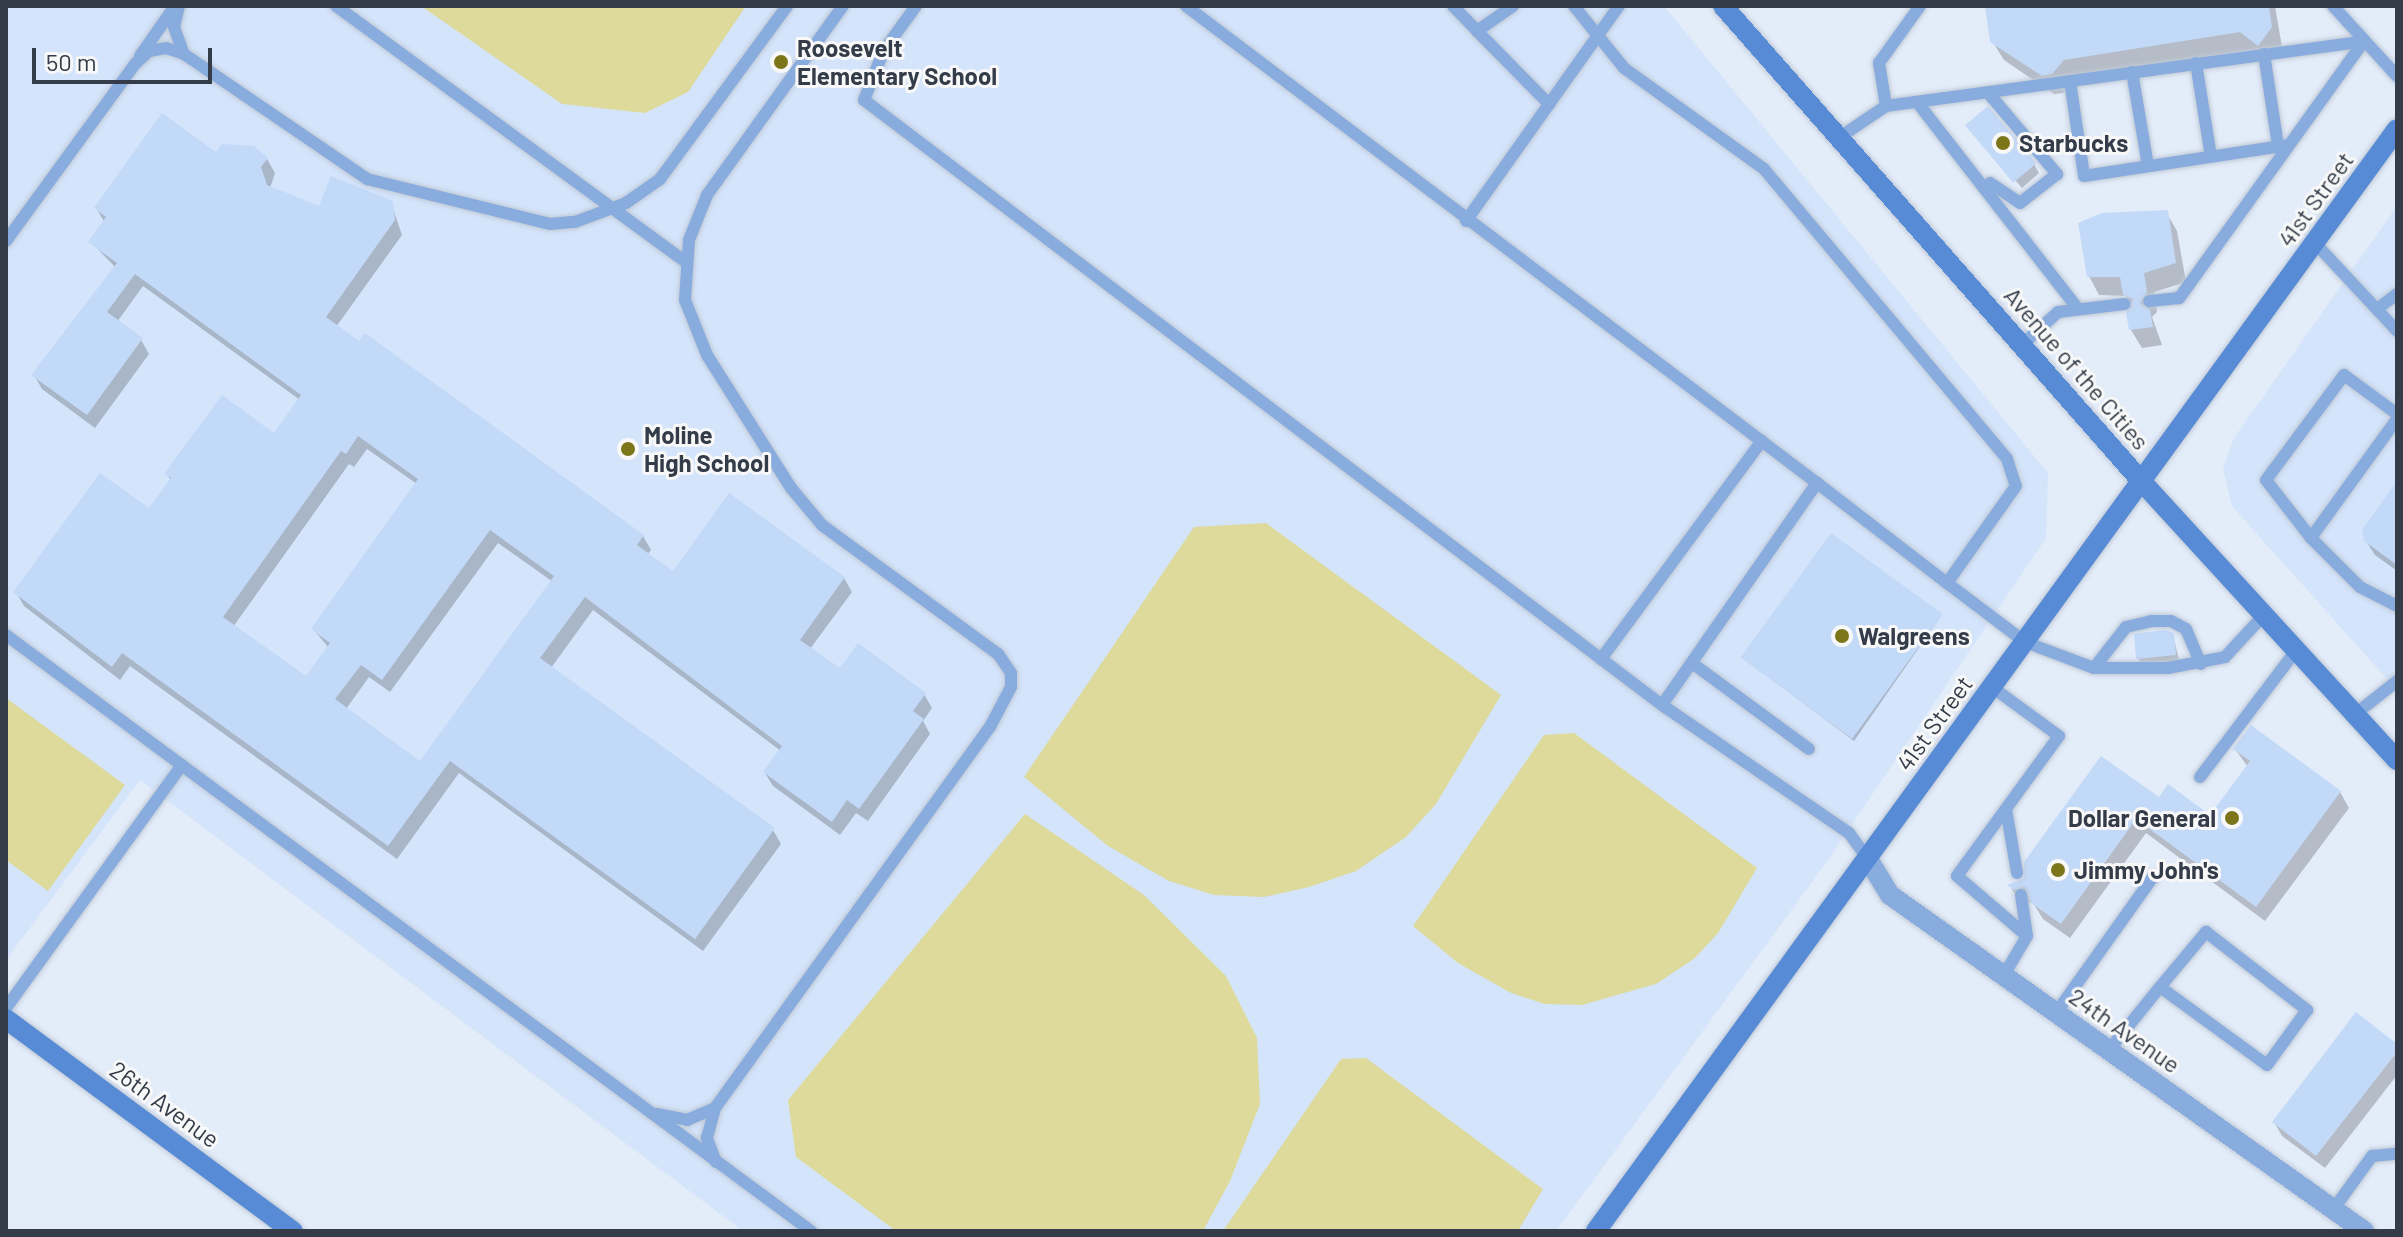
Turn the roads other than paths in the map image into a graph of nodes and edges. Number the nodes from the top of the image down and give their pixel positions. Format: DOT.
graph roads {
  1 [pos="177,6"];
  2 [pos="336,6"];
  3 [pos="787,6"];
  4 [pos="843,6"];
  5 [pos="916,6"];
  6 [pos="1186,6"];
  7 [pos="1453,6"];
  8 [pos="1513,6"];
  9 [pos="1574,6"];
  10 [pos="1619,6"];
  11 [pos="1723,6"];
  12 [pos="1920,6"];
  13 [pos="2333,6"];
  14 [pos="1477,31"];
  15 [pos="1599,33"];
  16 [pos="2364,41"];
  17 [pos="184,54"];
  18 [pos="2264,54"];
  19 [pos="2196,63"];
  20 [pos="135,64"];
  21 [pos="2132,72"];
  22 [pos="2397,76"];
  23 [pos="2070,81"];
  24 [pos="1990,95"];
  25 [pos="1917,102"];
  26 [pos="1549,104"];
  27 [pos="1886,106"];
  28 [pos="2397,129"];
  29 [pos="1840,137"];
  30 [pos="2283,146"];
  31 [pos="1960,152"];
  32 [pos="2211,157"];
  33 [pos="2148,166"];
  34 [pos="614,208"];
  35 [pos="1466,221"];
  36 [pos="6,241"];
  37 [pos="2315,243"];
  38 [pos="686,262"];
  39 [pos="2397,294"];
  40 [pos="2149,301"];
  41 [pos="2125,304"];
  42 [pos="2078,309"];
  43 [pos="2377,309"];
  44 [pos="2397,331"];
  45 [pos="2022,345"];
  46 [pos="2397,417"];
  47 [pos="1762,441"];
  48 [pos="1817,483"];
  49 [pos="2143,483"];
  50 [pos="2311,538"];
  51 [pos="1947,583"];
  52 [pos="2397,606"];
  53 [pos="2263,616"];
  54 [pos="6,635"];
  55 [pos="2025,642"];
  56 [pos="2295,652"];
  57 [pos="1601,659"];
  58 [pos="1692,663"];
  59 [pos="2201,664"];
  60 [pos="2094,668"];
  61 [pos="2397,681"];
  62 [pos="1992,687"];
  63 [pos="1662,705"];
  64 [pos="2354,715"];
  65 [pos="1809,749"];
  66 [pos="2397,760"];
  67 [pos="182,765"];
  68 [pos="2200,777"];
  69 [pos="2006,809"];
  70 [pos="1868,859"];
  71 [pos="2017,873"];
  72 [pos="2153,877"];
  73 [pos="2021,895"];
  74 [pos="2027,936"];
  75 [pos="2004,975"];
  76 [pos="2160,987"];
  77 [pos="6,1008"];
  78 [pos="2056,1013"];
  79 [pos="6,1019"];
  80 [pos="2109,1050"];
  81 [pos="715,1108"];
  82 [pos="647,1110"];
  83 [pos="2397,1154"];
  84 [pos="716,1162"];
  85 [pos="2333,1210"];
  86 [pos="293,1231"];
  87 [pos="811,1231"];
  88 [pos="1596,1231"];
  89 [pos="2364,1231"];
  1 -- 17 [label="lane"];
  1 -- 20 [label="lane"];
  2 -- 34 [label="lane"];
  3 -- 34 [label="lane"];
  4 -- 38 [label="lane"];
  5 -- 57 [label="lane"];
  6 -- 35 [label="lane"];
  7 -- 14 [label="lane"];
  8 -- 14 [label="lane"];
  9 -- 15 [label="lane"];
  10 -- 15 [label="lane"];
  11 -- 29 [label="street, Avenue of the Cities"];
  12 -- 27 [label="lane"];
  13 -- 16 [label="lane"];
  14 -- 26 [label="lane"];
  15 -- 26 [label="lane"];
  15 -- 51 [label="lane"];
  16 -- 18 [label="lane"];
  16 -- 22 [label="lane"];
  16 -- 30 [label="lane"];
  17 -- 20 [label="lane"];
  17 -- 34 [label="lane"];
  18 -- 19 [label="lane"];
  18 -- 30 [label="lane"];
  19 -- 21 [label="lane"];
  19 -- 32 [label="lane"];
  20 -- 36 [label="lane"];
  21 -- 23 [label="lane"];
  21 -- 33 [label="lane"];
  23 -- 24 [label="lane"];
  23 -- 33 [label="lane"];
  24 -- 25 [label="lane"];
  24 -- 31 [label="lane"];
  25 -- 27 [label="lane"];
  25 -- 31 [label="lane"];
  26 -- 35 [label="lane"];
  27 -- 29 [label="lane"];
  28 -- 37 [label="street, 41st Street"];
  29 -- 45 [label="street, Avenue of the Cities"];
  30 -- 32 [label="lane"];
  30 -- 40 [label="lane"];
  31 -- 42 [label="lane"];
  32 -- 33 [label="lane"];
  34 -- 38 [label="lane"];
  35 -- 47 [label="lane"];
  37 -- 43 [label="lane"];
  37 -- 49 [label="street, 41st Street"];
  38 -- 81 [label="lane"];
  39 -- 43 [label="lane"];
  41 -- 42 [label="lane"];
  42 -- 45 [label="lane"];
  43 -- 44 [label="lane"];
  45 -- 49 [label="street, Avenue of the Cities"];
  46 -- 50 [label="lane"];
  46 -- 50 [label="lane"];
  47 -- 48 [label="lane"];
  47 -- 57 [label="lane"];
  48 -- 51 [label="lane"];
  48 -- 58 [label="lane"];
  49 -- 53 [label="street, Avenue of the Cities"];
  49 -- 55 [label="street, 41st Street"];
  50 -- 52 [label="lane"];
  51 -- 55 [label="lane"];
  53 -- 56 [label="street, Avenue of the Cities"];
  53 -- 59 [label="lane"];
  54 -- 67 [label="lane"];
  55 -- 60 [label="lane"];
  55 -- 62 [label="street, 41st Street"];
  56 -- 64 [label="street, Avenue of the Cities"];
  56 -- 68 [label="lane"];
  57 -- 63 [label="lane"];
  58 -- 63 [label="lane"];
  58 -- 65 [label="lane"];
  59 -- 60 [label="lane"];
  59 -- 60 [label="lane"];
  61 -- 64 [label="lane"];
  62 -- 69 [label="lane"];
  62 -- 70 [label="street, 41st Street"];
  63 -- 70 [label="lane"];
  64 -- 66 [label="street, Avenue of the Cities"];
  67 -- 77 [label="lane"];
  67 -- 82 [label="lane"];
  69 -- 71 [label="lane"];
  69 -- 74 [label="lane"];
  70 -- 75 [label="street, 24th Avenue"];
  70 -- 88 [label="street, 41st Street"];
  72 -- 78 [label="lane"];
  73 -- 74 [label="lane"];
  74 -- 75 [label="lane"];
  75 -- 78 [label="street, 24th Avenue"];
  76 -- 76 [label="lane"];
  76 -- 80 [label="lane"];
  78 -- 80 [label="street, 24th Avenue"];
  79 -- 86 [label="street, 26th Avenue"];
  80 -- 85 [label="street, 24th Avenue"];
  81 -- 82 [label="lane"];
  81 -- 84 [label="lane"];
  82 -- 84 [label="lane"];
  83 -- 85 [label="lane"];
  84 -- 87 [label="lane"];
  85 -- 89 [label="street, 24th Avenue"];
}
